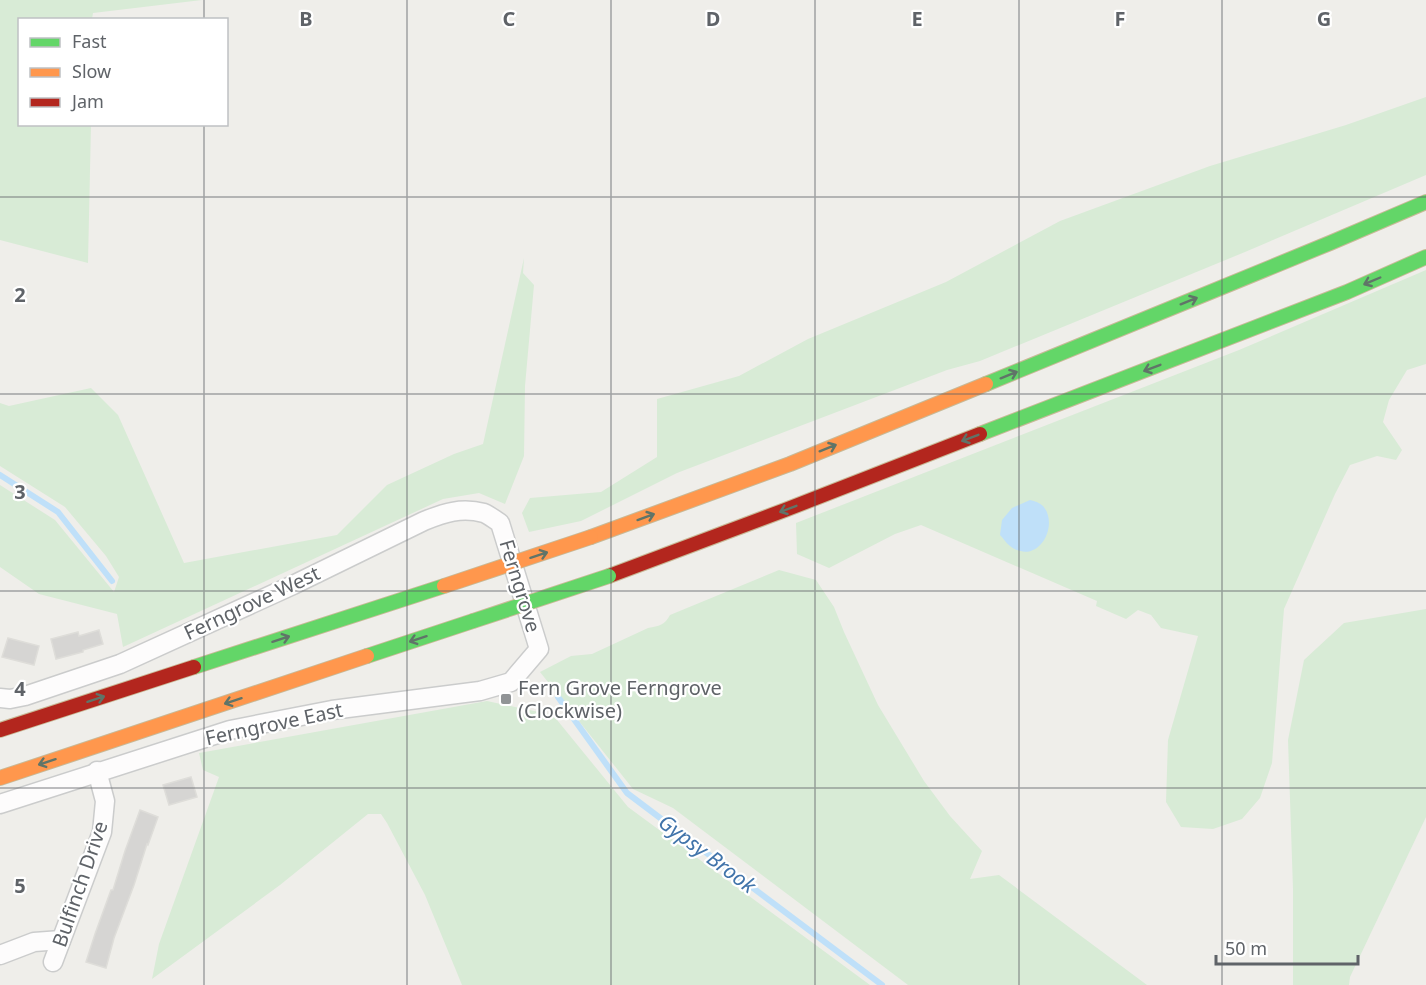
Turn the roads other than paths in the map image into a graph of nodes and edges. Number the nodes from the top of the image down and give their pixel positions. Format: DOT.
graph roads {
  1 [pos="1426,202"];
  2 [pos="1426,257"];
  3 [pos="500,523"];
  4 [pos="539,649"];
  5 [pos="0,698"];
  6 [pos="0,730"];
  7 [pos="97,771"];
  8 [pos="0,778"];
  9 [pos="0,804"];
  10 [pos="61,940"];
  11 [pos="0,955"];
  12 [pos="53,962"];
  6 -- 1 [label="highway, one-way, bridge"];
  2 -- 8 [label="highway, one-way, bridge"];
  3 -- 4 [label="street, Ferngrove"];
  3 -- 5 [label="street, Ferngrove West"];
  4 -- 7 [label="street, Ferngrove East"];
  7 -- 9 [label="street, Ferngrove East"];
  7 -- 10 [label="street, Bulfinch Drive"];
  10 -- 11 [label="street"];
  10 -- 12 [label="street, Bulfinch Drive"];
}
